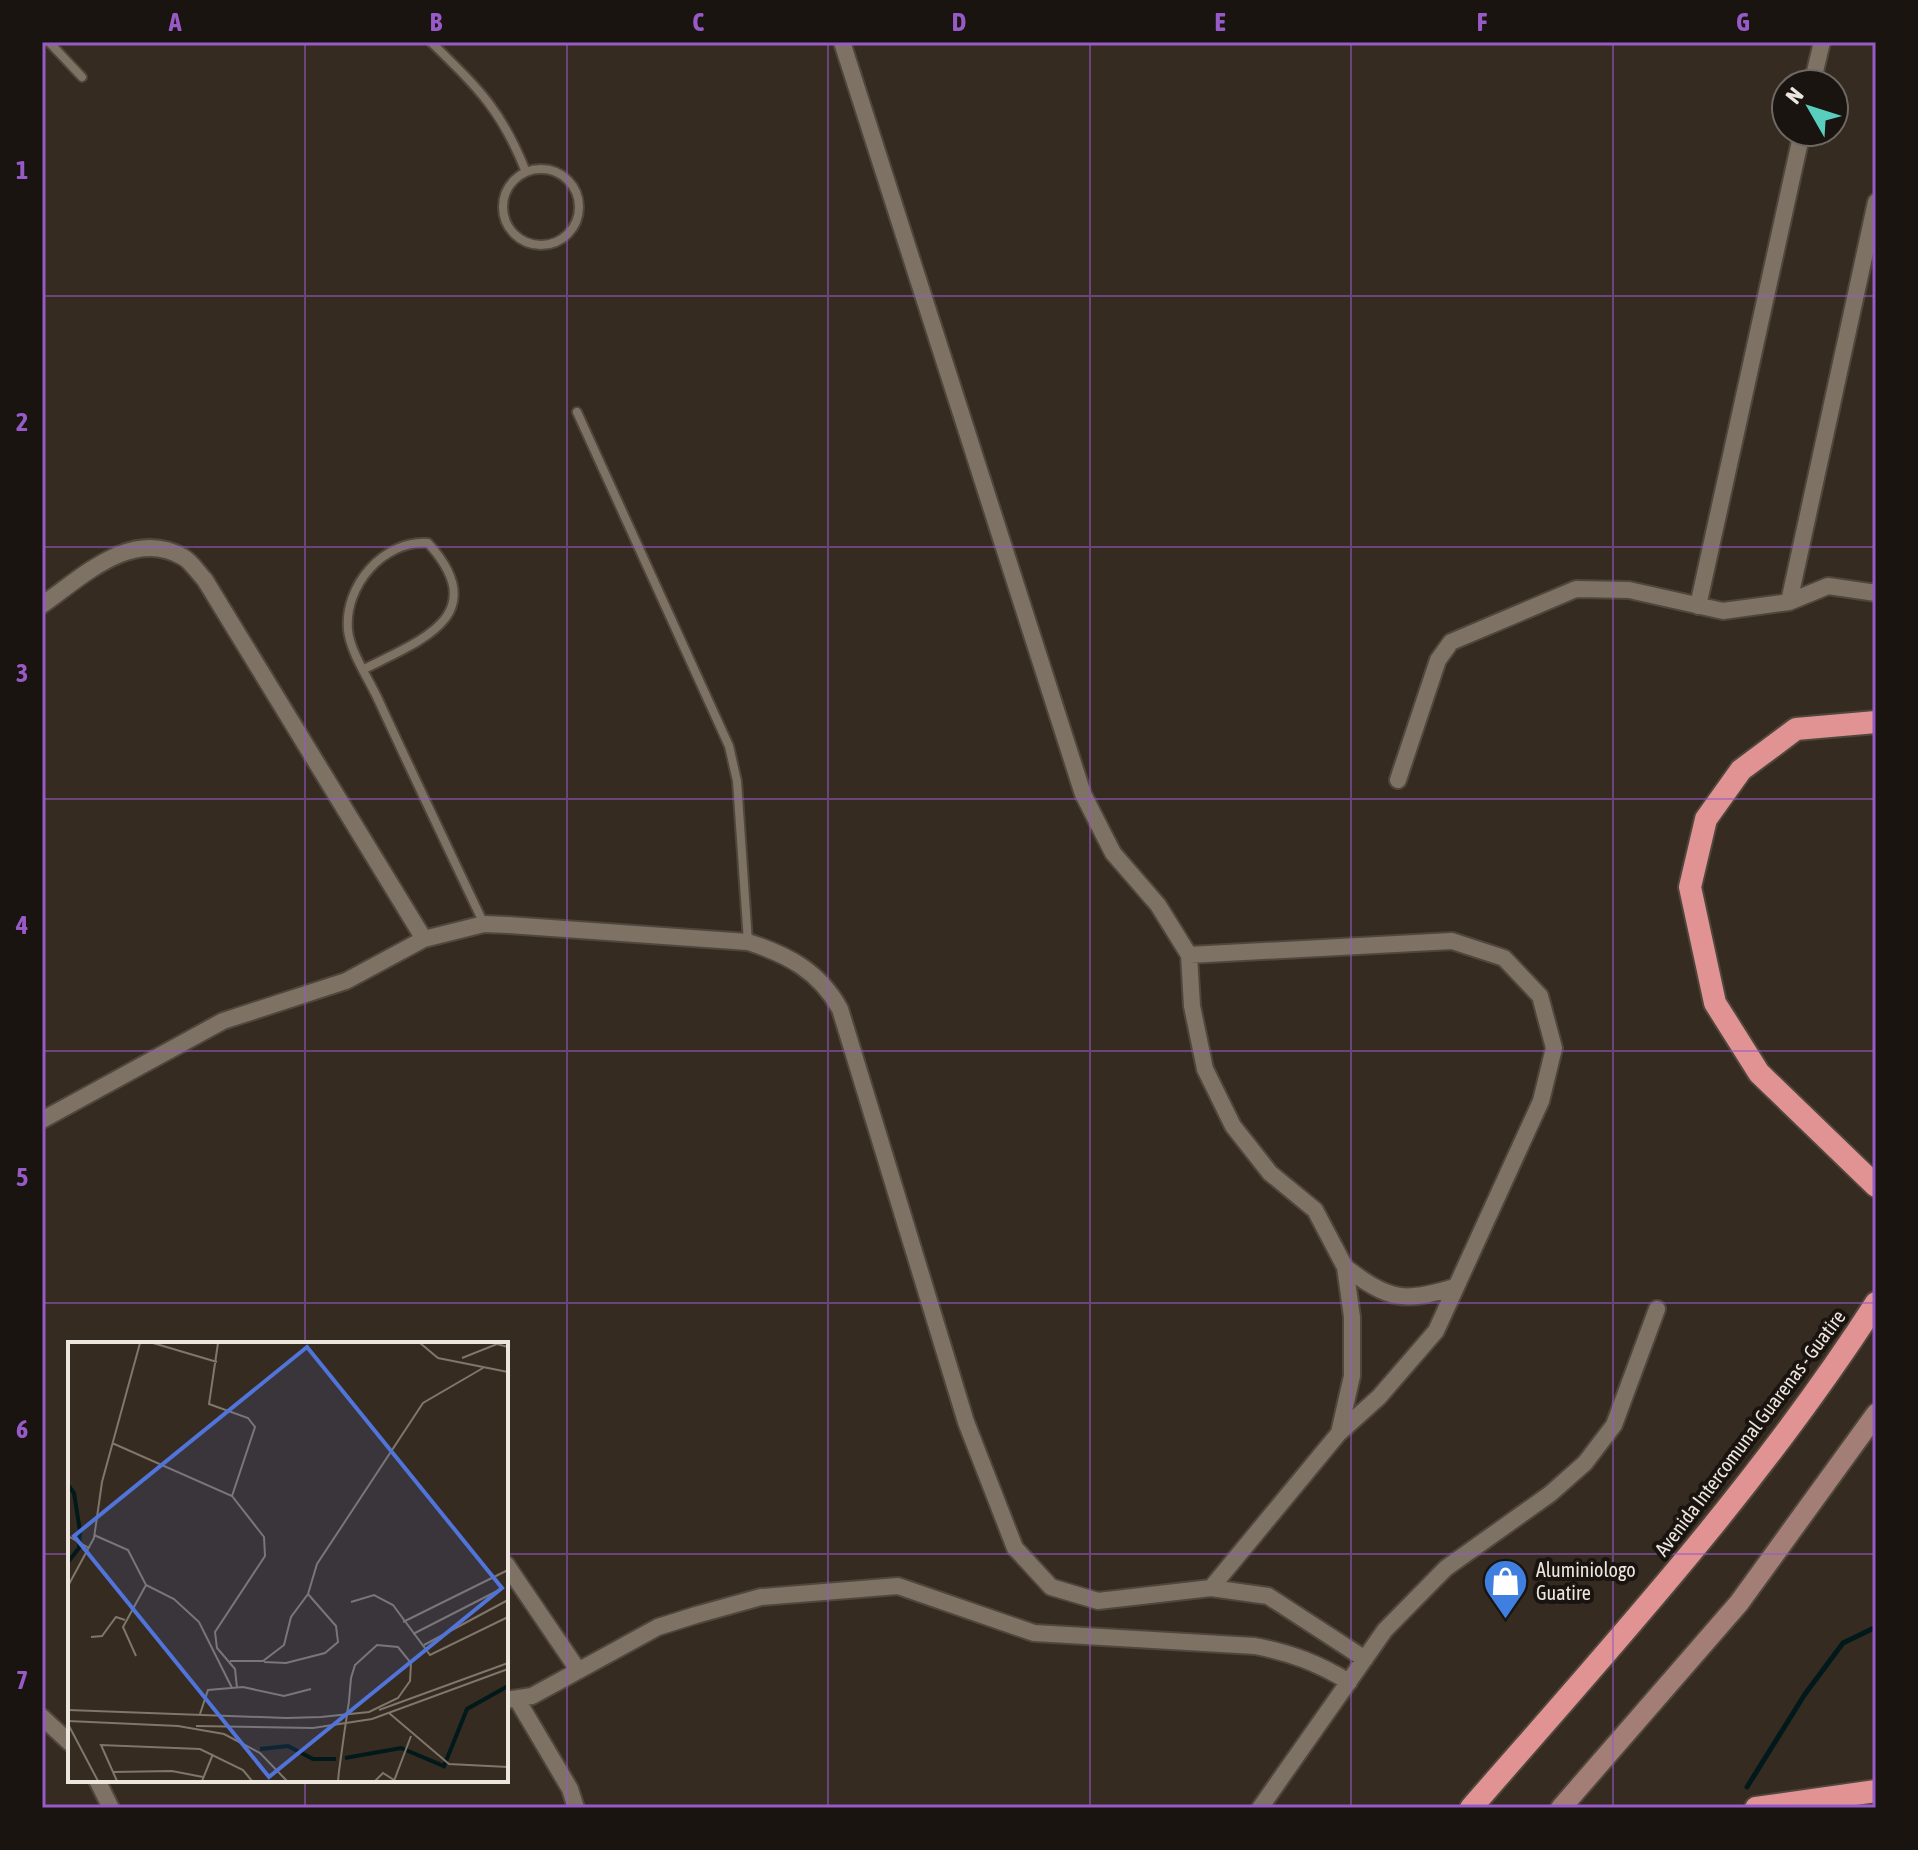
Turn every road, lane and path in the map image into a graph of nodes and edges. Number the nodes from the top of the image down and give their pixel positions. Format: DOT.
graph roads {
  1 [pos="49,42"];
  2 [pos="431,42"];
  3 [pos="842,42"];
  4 [pos="1822,42"];
  5 [pos="1816,68"];
  6 [pos="82,77"];
  7 [pos="1798,148"];
  8 [pos="526,172"];
  9 [pos="1876,202"];
  10 [pos="577,412"];
  11 [pos="1876,593"];
  12 [pos="1789,602"];
  13 [pos="42,605"];
  14 [pos="1698,606"];
  15 [pos="364,669"];
  16 [pos="1876,722"];
  17 [pos="1398,780"];
  18 [pos="484,924"];
  19 [pos="424,939"];
  20 [pos="748,942"];
  21 [pos="1189,955"];
  22 [pos="42,1120"];
  23 [pos="1869,1178"];
  24 [pos="1345,1267"];
  25 [pos="1455,1287"];
  26 [pos="1876,1303"];
  27 [pos="1657,1309"];
  28 [pos="1876,1414"];
  29 [pos="1339,1433"];
  30 [pos="508,1567"];
  31 [pos="1211,1588"];
  32 [pos="1365,1659"];
  33 [pos="578,1670"];
  34 [pos="1349,1682"];
  35 [pos="512,1700"];
  36 [pos="42,1717"];
  37 [pos="68,1741"];
  38 [pos="98,1782"];
  39 [pos="1876,1791"];
  40 [pos="111,1808"];
  41 [pos="576,1808"];
  42 [pos="1260,1808"];
  43 [pos="1471,1808"];
  44 [pos="1561,1808"];
  45 [pos="1756,1808"];
  1 -- 6 [label="lane"];
  2 -- 8 [label="lane"];
  3 -- 21 [label="street"];
  4 -- 5 [label="street"];
  7 -- 14 [label="street"];
  8 -- 8 [label="lane"];
  9 -- 12 [label="street"];
  10 -- 20 [label="lane"];
  11 -- 12 [label="street"];
  12 -- 14 [label="street"];
  13 -- 19 [label="street"];
  14 -- 17 [label="street"];
  15 -- 15 [label="lane"];
  15 -- 18 [label="lane"];
  16 -- 23 [label="highway"];
  18 -- 19 [label="street"];
  18 -- 20 [label="street"];
  19 -- 22 [label="street"];
  20 -- 31 [label="street"];
  21 -- 24 [label="street"];
  21 -- 25 [label="street"];
  24 -- 25 [label="street"];
  24 -- 29 [label="street"];
  25 -- 29 [label="street"];
  26 -- 43 [label="highway, Avenida Intercomunal Guarenas - Guatire"];
  27 -- 32 [label="street"];
  28 -- 44 [label="main road"];
  29 -- 31 [label="street"];
  30 -- 33 [label="street"];
  31 -- 32 [label="street"];
  32 -- 34 [label="street"];
  33 -- 34 [label="street"];
  33 -- 35 [label="street"];
  34 -- 42 [label="street"];
  35 -- 41 [label="street"];
  36 -- 37 [label="street"];
  38 -- 40 [label="street"];
  39 -- 45 [label="highway"];
}
